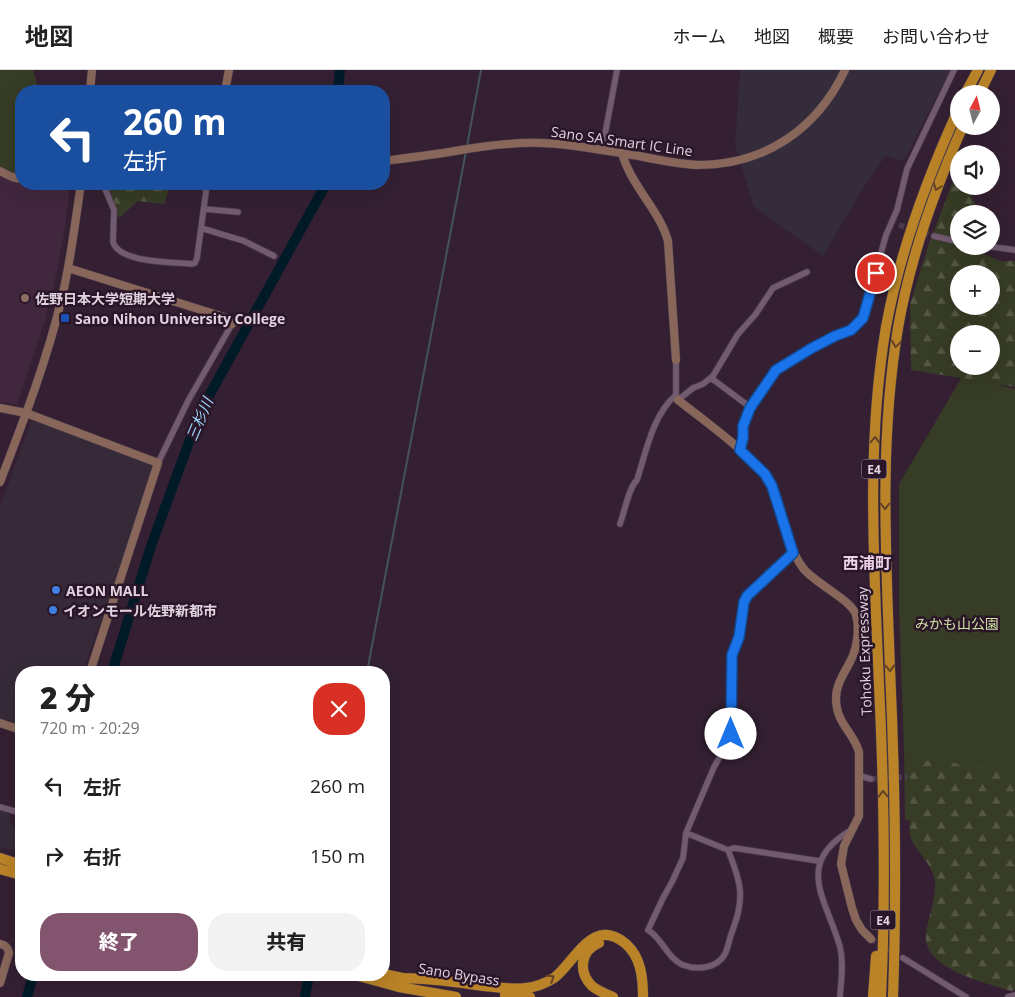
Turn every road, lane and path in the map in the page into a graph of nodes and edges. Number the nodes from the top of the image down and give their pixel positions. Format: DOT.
graph roads {
  1 [pos="92,70"];
  2 [pos="229,70"];
  3 [pos="617,70"];
  4 [pos="845,70"];
  5 [pos="954,70"];
  6 [pos="978,70"];
  7 [pos="991,70"];
  8 [pos="91,85"];
  9 [pos="226,85"];
  10 [pos="970,85"];
  11 [pos="984,85"];
  12 [pos="950,128"];
  13 [pos="959,135"];
  14 [pos="602,150"];
  15 [pos="622,153"];
  16 [pos="390,160"];
  17 [pos="0,171"];
  18 [pos="15,178"];
  19 [pos="80,190"];
  20 [pos="106,190"];
  21 [pos="207,190"];
  22 [pos="204,209"];
  23 [pos="238,212"];
  24 [pos="892,222"];
  25 [pos="899,225"];
  26 [pos="201,228"];
  27 [pos="934,236"];
  28 [pos="950,240"];
  29 [pos="1000,248"];
  30 [pos="1015,250"];
  31 [pos="274,256"];
  32 [pos="68,268"];
  33 [pos="807,272"];
  34 [pos="232,324"];
  35 [pos="676,360"];
  36 [pos="711,378"];
  37 [pos="677,398"];
  38 [pos="0,408"];
  39 [pos="750,408"];
  40 [pos="26,413"];
  41 [pos="740,450"];
  42 [pos="158,463"];
  43 [pos="0,482"];
  44 [pos="620,524"];
  45 [pos="793,553"];
  46 [pos="92,666"];
  47 [pos="0,723"];
  48 [pos="15,728"];
  49 [pos="860,776"];
  50 [pos="871,779"];
  51 [pos="0,808"];
  52 [pos="15,812"];
  53 [pos="850,830"];
  54 [pos="686,833"];
  55 [pos="884,843"];
  56 [pos="728,850"];
  57 [pos="0,858"];
  58 [pos="819,861"];
  59 [pos="15,863"];
  60 [pos="0,869"];
  61 [pos="15,873"];
  62 [pos="871,939"];
  63 [pos="0,944"];
  64 [pos="903,958"];
  65 [pos="390,975"];
  66 [pos="401,978"];
  67 [pos="376,981"];
  68 [pos="0,983"];
  69 [pos="1015,995"];
  70 [pos="640,996"];
  71 [pos="456,997"];
  72 [pos="530,997"];
  73 [pos="613,997"];
  74 [pos="840,997"];
  75 [pos="873,997"];
  76 [pos="881,997"];
  77 [pos="893,997"];
  78 [pos="966,997"];
  79 [pos="1008,997"];
  1 -- 8 [label="street"];
  2 -- 9 [label="street"];
  3 -- 14 [label="street"];
  4 -- 15 [label="street, Sano SA Smart IC Line"];
  5 -- 24 [label="street"];
  6 -- 10 [label="highway"];
  7 -- 11 [label="highway"];
  55 -- 12 [label="highway, Tohoku Expressway / E4, one-way"];
  13 -- 77 [label="highway, Tohoku Expressway / E4, one-way"];
  14 -- 15 [label="street, Sano SA Smart IC Line"];
  14 -- 16 [label="street, Sano SA Smart IC Line"];
  15 -- 35 [label="street"];
  17 -- 18 [label="street"];
  19 -- 32 [label="street"];
  20 -- 26 [label="street"];
  21 -- 22 [label="street"];
  22 -- 23 [label="street"];
  22 -- 26 [label="street"];
  24 -- 25 [label="street"];
  24 -- 39 [label="street"];
  26 -- 31 [label="street"];
  27 -- 28 [label="street"];
  29 -- 30 [label="street"];
  32 -- 34 [label="street"];
  32 -- 40 [label="street"];
  33 -- 36 [label="street"];
  34 -- 42 [label="street"];
  35 -- 37 [label="street"];
  36 -- 37 [label="street"];
  36 -- 39 [label="street"];
  37 -- 41 [label="street"];
  37 -- 44 [label="street"];
  38 -- 40 [label="street"];
  39 -- 41 [label="street"];
  40 -- 42 [label="street"];
  40 -- 43 [label="street"];
  41 -- 45 [label="street"];
  42 -- 46 [label="street"];
  45 -- 49 [label="street"];
  45 -- 54 [label="street"];
  47 -- 48 [label="street"];
  49 -- 50 [label="street"];
  49 -- 53 [label="street"];
  51 -- 52 [label="street"];
  53 -- 58 [label="street"];
  53 -- 62 [label="street"];
  54 -- 56 [label="street"];
  54 -- 56 [label="street"];
  55 -- 75 [label="highway"];
  55 -- 76 [label="highway, Tohoku Expressway / E4"];
  56 -- 58 [label="street"];
  57 -- 59 [label="highway"];
  58 -- 74 [label="street"];
  60 -- 61 [label="highway"];
  63 -- 68 [label="street"];
  64 -- 78 [label="street"];
  65 -- 66 [label="highway, Sano Bypass"];
  66 -- 70 [label="highway, one-way"];
  66 -- 72 [label="highway, Sano Bypass"];
  67 -- 71 [label="highway, Sano Bypass"];
  69 -- 79 [label="street"];
  70 -- 73 [label="highway"];
}
